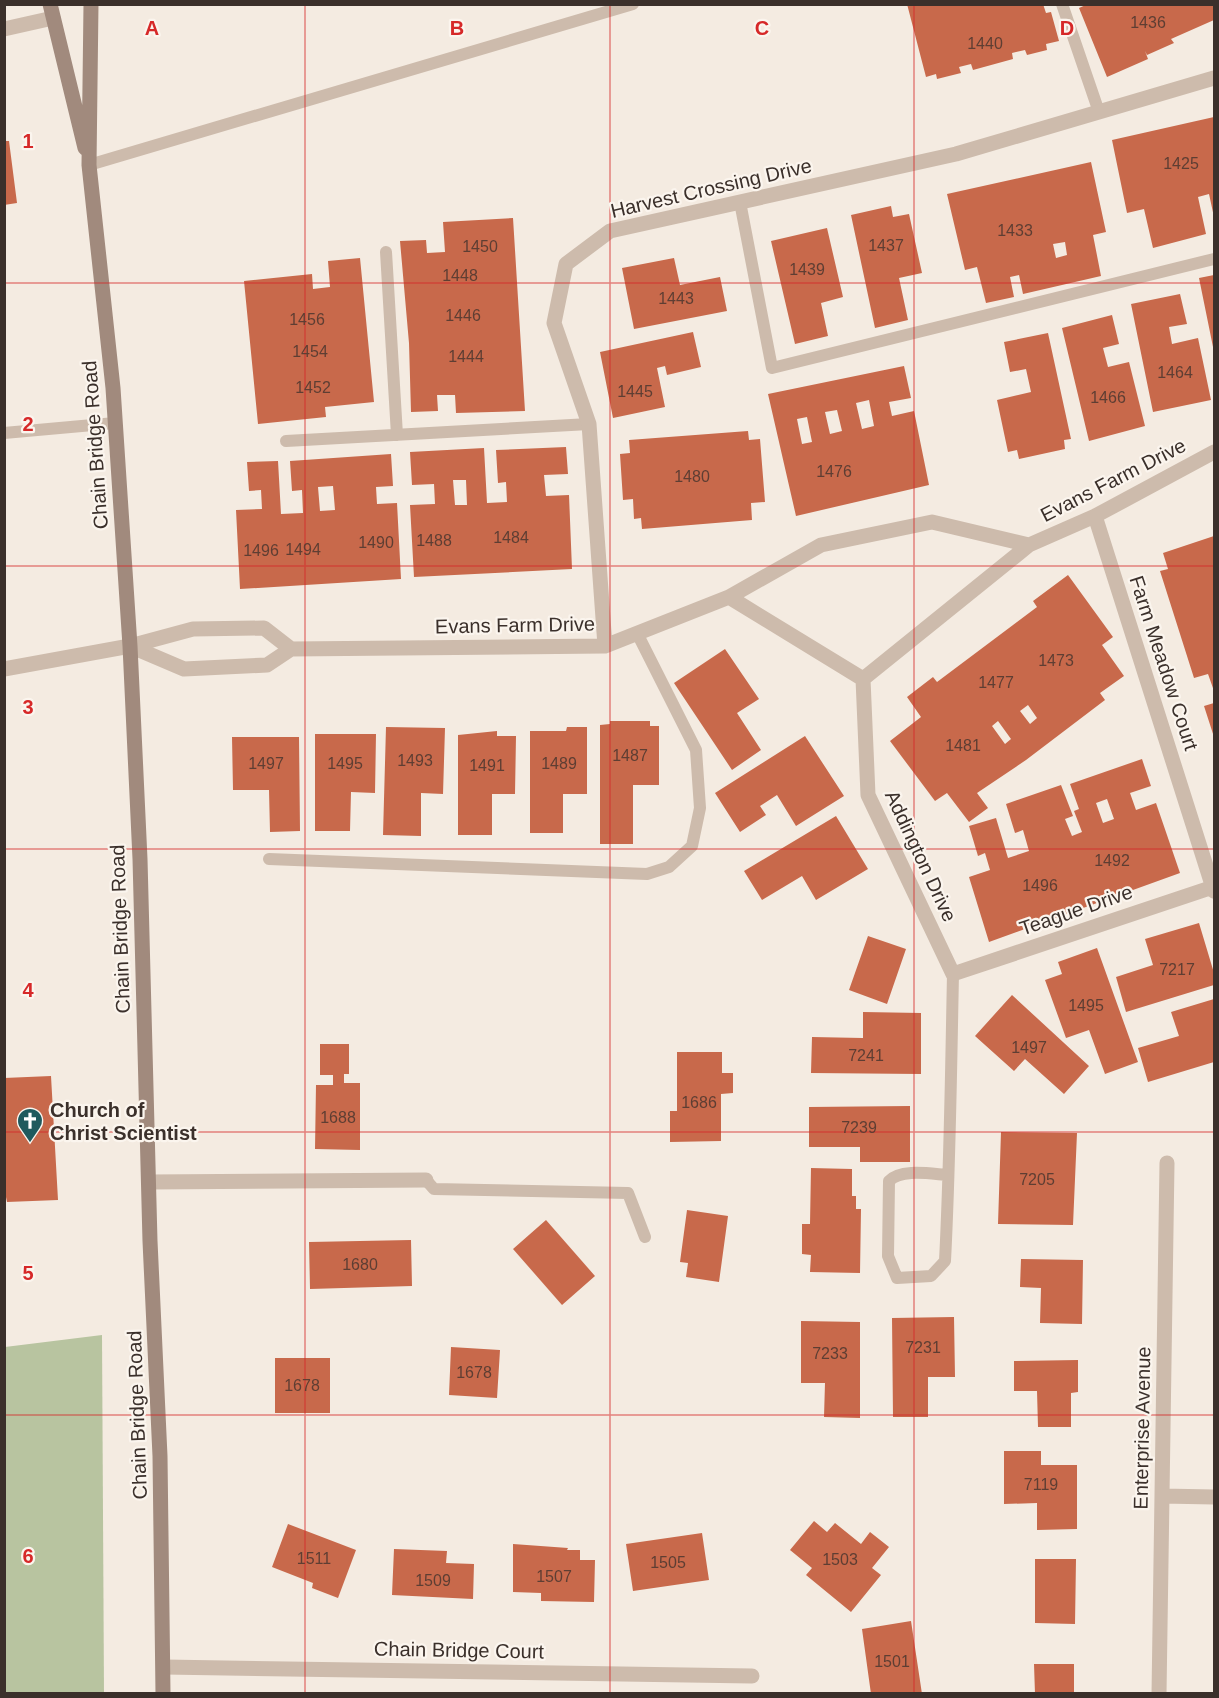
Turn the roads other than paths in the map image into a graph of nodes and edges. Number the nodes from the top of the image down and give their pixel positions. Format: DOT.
graph roads {
  1 [pos="91,4"];
  2 [pos="633,4"];
  3 [pos="1062,4"];
  4 [pos="52,11"];
  5 [pos="4,29"];
  6 [pos="1215,78"];
  7 [pos="1099,112"];
  8 [pos="89,165"];
  9 [pos="740,202"];
  10 [pos="386,252"];
  11 [pos="1215,259"];
  12 [pos="115,423"];
  13 [pos="589,424"];
  14 [pos="4,433"];
  15 [pos="398,435"];
  16 [pos="286,441"];
  17 [pos="1215,452"];
  18 [pos="1095,516"];
  19 [pos="1029,545"];
  20 [pos="729,597"];
  21 [pos="637,633"];
  22 [pos="130,646"];
  23 [pos="605,646"];
  24 [pos="291,649"];
  25 [pos="4,669"];
  26 [pos="863,679"];
  27 [pos="269,859"];
  28 [pos="1214,889"];
  29 [pos="953,974"];
  30 [pos="1167,1163"];
  31 [pos="948,1174"];
  32 [pos="426,1180"];
  33 [pos="149,1182"];
  34 [pos="645,1238"];
  35 [pos="1162,1496"];
  36 [pos="1215,1497"];
  37 [pos="164,1667"];
  38 [pos="752,1676"];
  39 [pos="163,1694"];
  40 [pos="1159,1694"];
  1 -- 8 [label="main road, Chain Bridge Road"];
  2 -- 8 [label="lane"];
  3 -- 7 [label="lane"];
  4 -- 5 [label="street"];
  4 -- 8 [label="main road, Chain Bridge Road"];
  6 -- 7 [label="street, Harvest Crossing Drive"];
  7 -- 9 [label="street, Harvest Crossing Drive"];
  8 -- 12 [label="main road, Chain Bridge Road"];
  9 -- 11 [label="lane"];
  9 -- 13 [label="street, Harvest Crossing Drive"];
  10 -- 15 [label="lane"];
  12 -- 14 [label="lane"];
  12 -- 22 [label="main road, Chain Bridge Road"];
  13 -- 15 [label="lane"];
  13 -- 23 [label="street, Harvest Crossing Drive"];
  15 -- 16 [label="lane"];
  17 -- 18 [label="street, Evans Farm Drive"];
  18 -- 19 [label="street, Evans Farm Drive"];
  18 -- 28 [label="street, Farm Meadow Court"];
  19 -- 20 [label="street, Evans Farm Drive"];
  19 -- 26 [label="street, Evans Farm Drive"];
  20 -- 21 [label="street, Evans Farm Drive"];
  20 -- 26 [label="street"];
  21 -- 23 [label="street, Evans Farm Drive"];
  21 -- 27 [label="lane"];
  22 -- 24 [label="street"];
  22 -- 24 [label="street"];
  22 -- 25 [label="street"];
  22 -- 33 [label="main road, Chain Bridge Road"];
  23 -- 24 [label="street, Evans Farm Drive"];
  26 -- 29 [label="street, Addington Drive"];
  28 -- 29 [label="street, Teague Drive"];
  29 -- 31 [label="lane"];
  30 -- 35 [label="street, Enterprise Avenue"];
  31 -- 31 [label="lane"];
  32 -- 33 [label="street"];
  32 -- 34 [label="lane"];
  33 -- 37 [label="main road, Chain Bridge Road"];
  35 -- 36 [label="street"];
  35 -- 40 [label="street, Enterprise Avenue"];
  37 -- 38 [label="street, Chain Bridge Court"];
  37 -- 39 [label="main road, Chain Bridge Road"];
}
